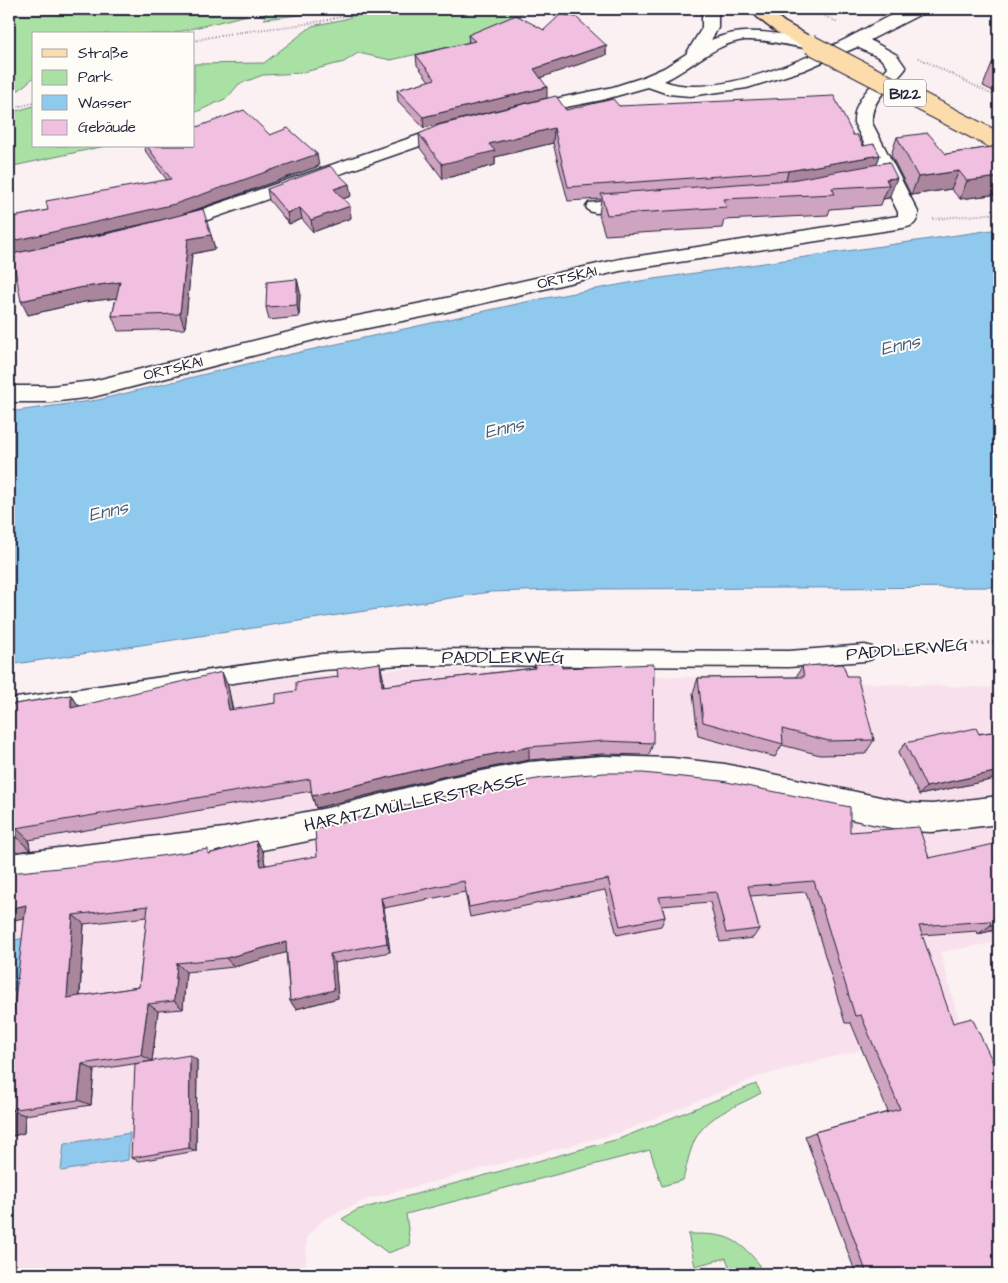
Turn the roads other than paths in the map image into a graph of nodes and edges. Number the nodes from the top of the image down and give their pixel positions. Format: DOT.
graph roads {
  1 [pos="710,9"];
  2 [pos="758,9"];
  3 [pos="919,9"];
  4 [pos="856,40"];
  5 [pos="800,41"];
  6 [pos="692,59"];
  7 [pos="649,82"];
  8 [pos="505,114"];
  9 [pos="469,124"];
  10 [pos="999,142"];
  11 [pos="654,203"];
  12 [pos="596,207"];
  13 [pos="154,230"];
  14 [pos="9,394"];
  15 [pos="865,653"];
  16 [pos="9,708"];
  17 [pos="999,810"];
  18 [pos="9,869"];
  1 -- 6 [label="street"];
  2 -- 5 [label="main road, B122"];
  3 -- 4 [label="street"];
  4 -- 7 [label="street"];
  4 -- 14 [label="street, ORTSKAI"];
  5 -- 6 [label="street"];
  5 -- 10 [label="main road, B122, bridge"];
  6 -- 7 [label="street"];
  7 -- 8 [label="street"];
  9 -- 13 [label="street"];
  11 -- 12 [label="street"];
  15 -- 16 [label="lane, PADDLERWEG"];
  17 -- 18 [label="street, HARATZMÜLLERSTRASSE"];
}
